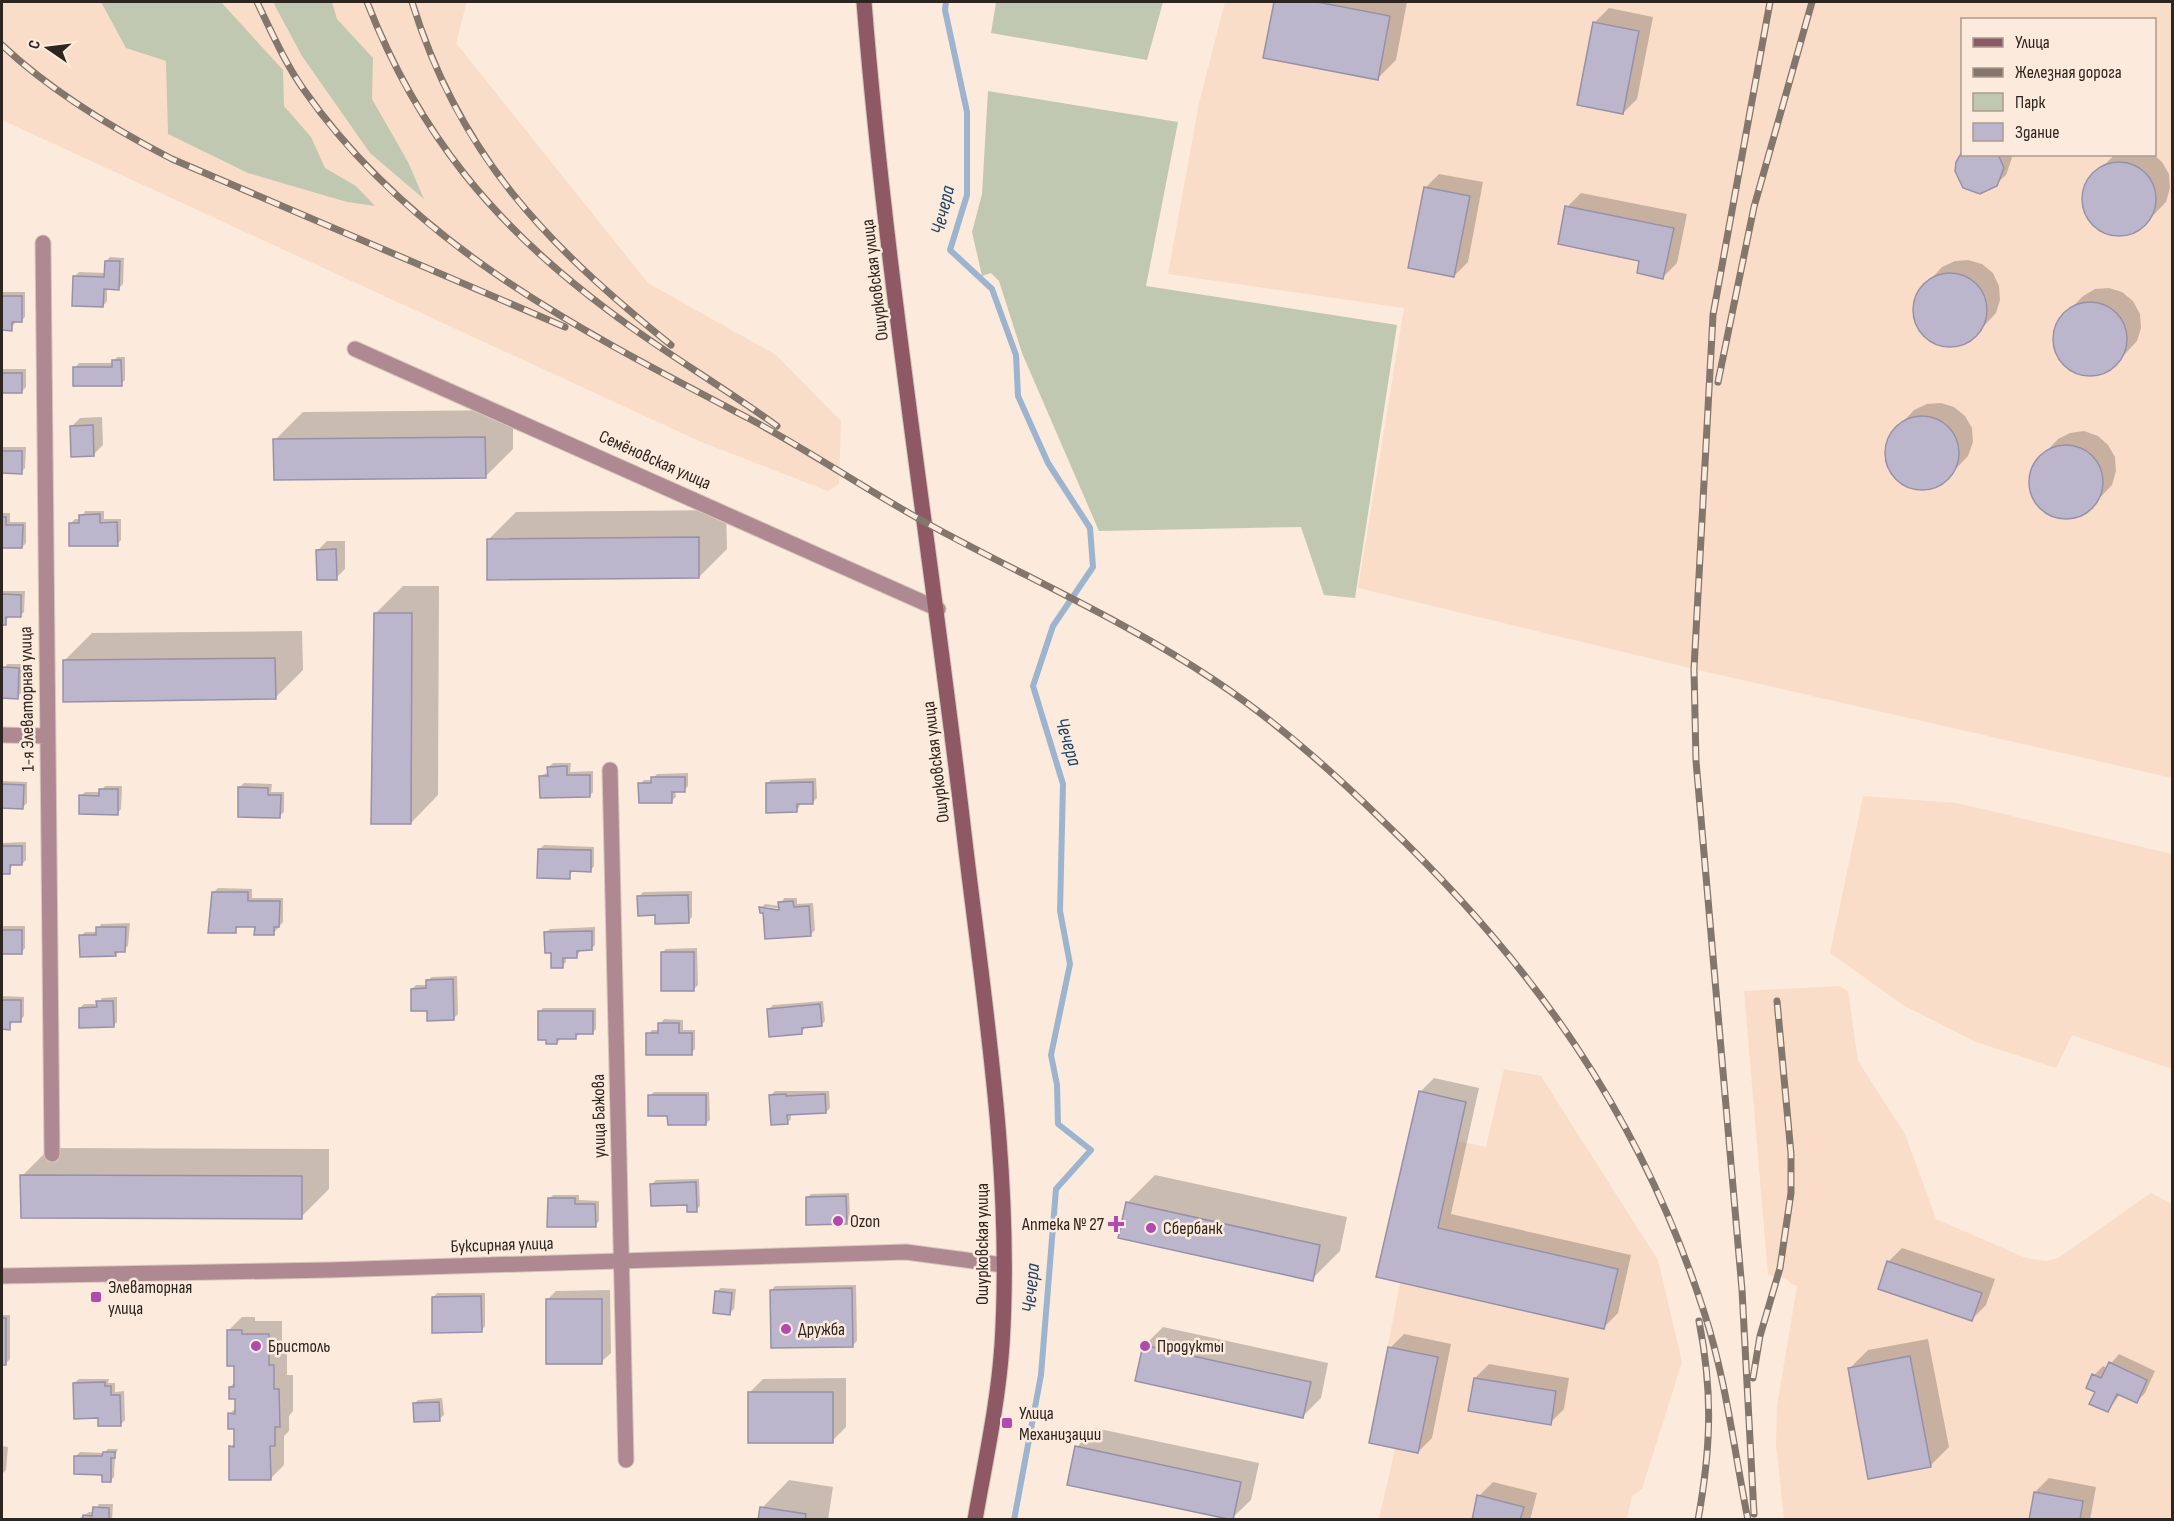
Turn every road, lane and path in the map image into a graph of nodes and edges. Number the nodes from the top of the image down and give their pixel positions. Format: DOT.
graph roads {
  1 [pos="864,2"];
  2 [pos="43,243"];
  3 [pos="355,349"];
  4 [pos="938,609"];
  5 [pos="2,735"];
  6 [pos="48,736"];
  7 [pos="610,770"];
  8 [pos="52,1154"];
  9 [pos="622,1260"];
  10 [pos="1003,1265"];
  11 [pos="2,1276"];
  12 [pos="626,1460"];
  13 [pos="975,1520"];
  1 -- 4 [label="street, Ошурковская улица"];
  2 -- 6 [label="street, 1-я Элеваторная улица"];
  3 -- 4 [label="street, Семёновская улица"];
  4 -- 10 [label="street, Ошурковская улица"];
  5 -- 6 [label="street"];
  6 -- 8 [label="street, 1-я Элеваторная улица"];
  7 -- 9 [label="street, улица Бажова"];
  9 -- 10 [label="street, Буксирная улица"];
  9 -- 11 [label="street, Буксирная улица"];
  9 -- 12 [label="street, улица Бажова"];
  10 -- 13 [label="street, Ошурковская улица"];
}
